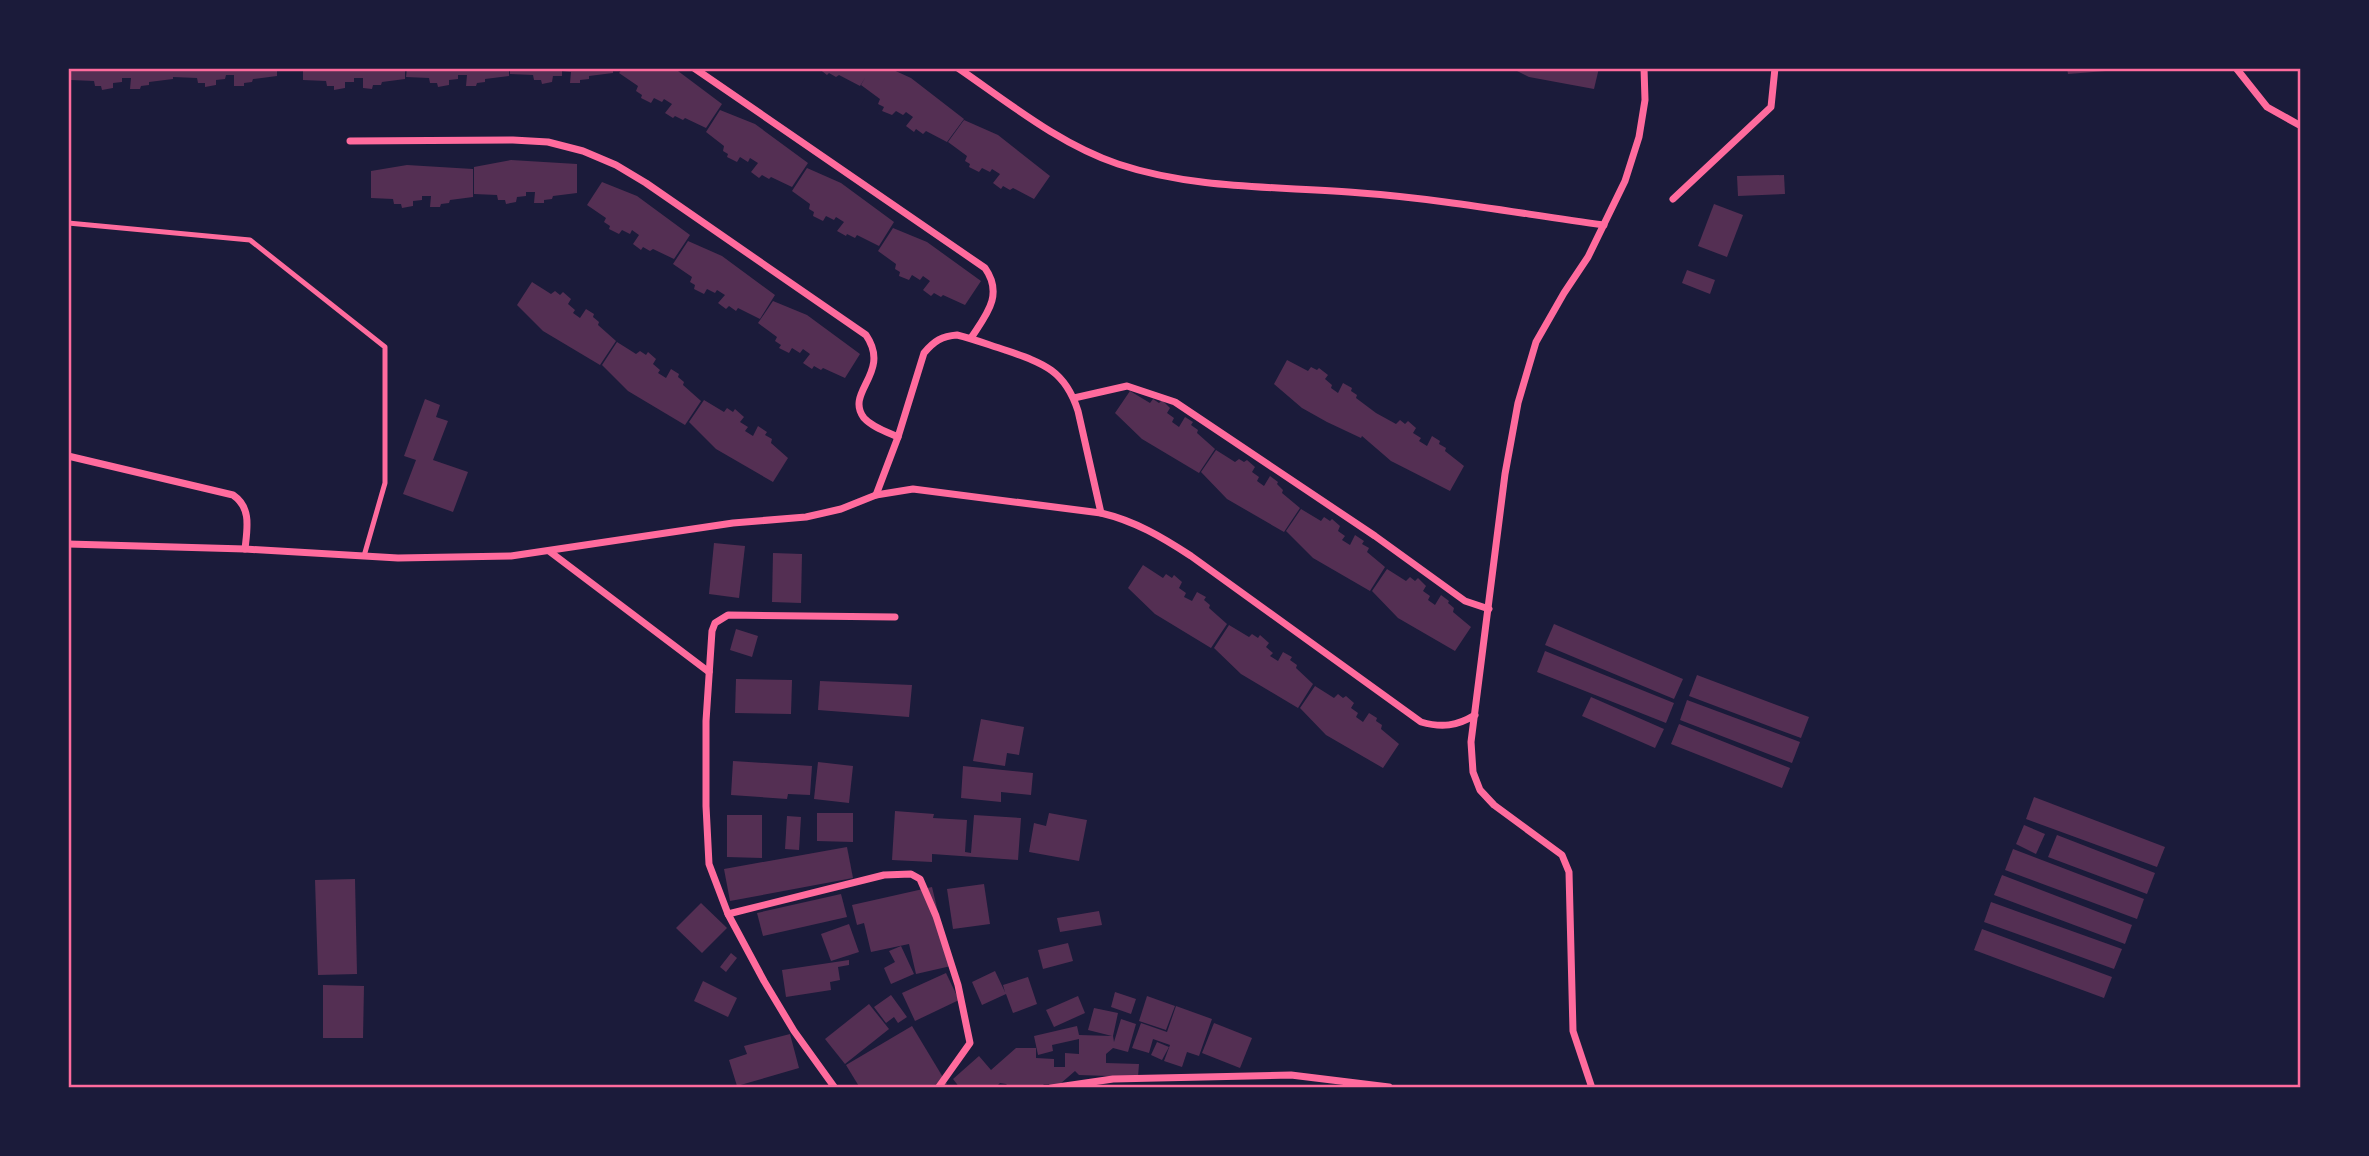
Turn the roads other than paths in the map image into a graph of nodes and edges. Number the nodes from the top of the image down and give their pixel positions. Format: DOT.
graph roads {
  1 [pos="694,68"];
  2 [pos="958,68"];
  3 [pos="1644,68"];
  4 [pos="1775,68"];
  5 [pos="2236,68"];
  6 [pos="2301,126"];
  7 [pos="349,141"];
  8 [pos="1673,199"];
  9 [pos="68,223"];
  10 [pos="1604,225"];
  11 [pos="971,338"];
  12 [pos="1074,398"];
  13 [pos="898,437"];
  14 [pos="68,456"];
  15 [pos="876,495"];
  16 [pos="1101,513"];
  17 [pos="68,544"];
  18 [pos="245,549"];
  19 [pos="549,551"];
  20 [pos="364,556"];
  21 [pos="1489,610"];
  22 [pos="895,617"];
  23 [pos="709,672"];
  24 [pos="1475,715"];
  25 [pos="728,914"];
  26 [pos="1390,1087"];
  27 [pos="835,1088"];
  28 [pos="938,1088"];
  29 [pos="1051,1088"];
  30 [pos="1592,1088"];
  1 -- 11 [label="street"];
  2 -- 10 [label="street"];
  3 -- 10 [label="street"];
  4 -- 8 [label="street"];
  5 -- 6 [label="street"];
  7 -- 13 [label="street"];
  9 -- 20 [label="lane"];
  10 -- 21 [label="street"];
  11 -- 12 [label="street"];
  11 -- 13 [label="street"];
  12 -- 16 [label="street"];
  12 -- 21 [label="street"];
  13 -- 15 [label="street"];
  14 -- 18 [label="street"];
  15 -- 16 [label="street"];
  15 -- 19 [label="street"];
  16 -- 24 [label="street"];
  17 -- 18 [label="street"];
  18 -- 20 [label="street"];
  19 -- 20 [label="street"];
  19 -- 23 [label="street"];
  21 -- 24 [label="street"];
  22 -- 23 [label="street"];
  23 -- 25 [label="street"];
  24 -- 30 [label="street"];
  25 -- 27 [label="street"];
  25 -- 28 [label="street"];
  26 -- 29 [label="street"];
}
